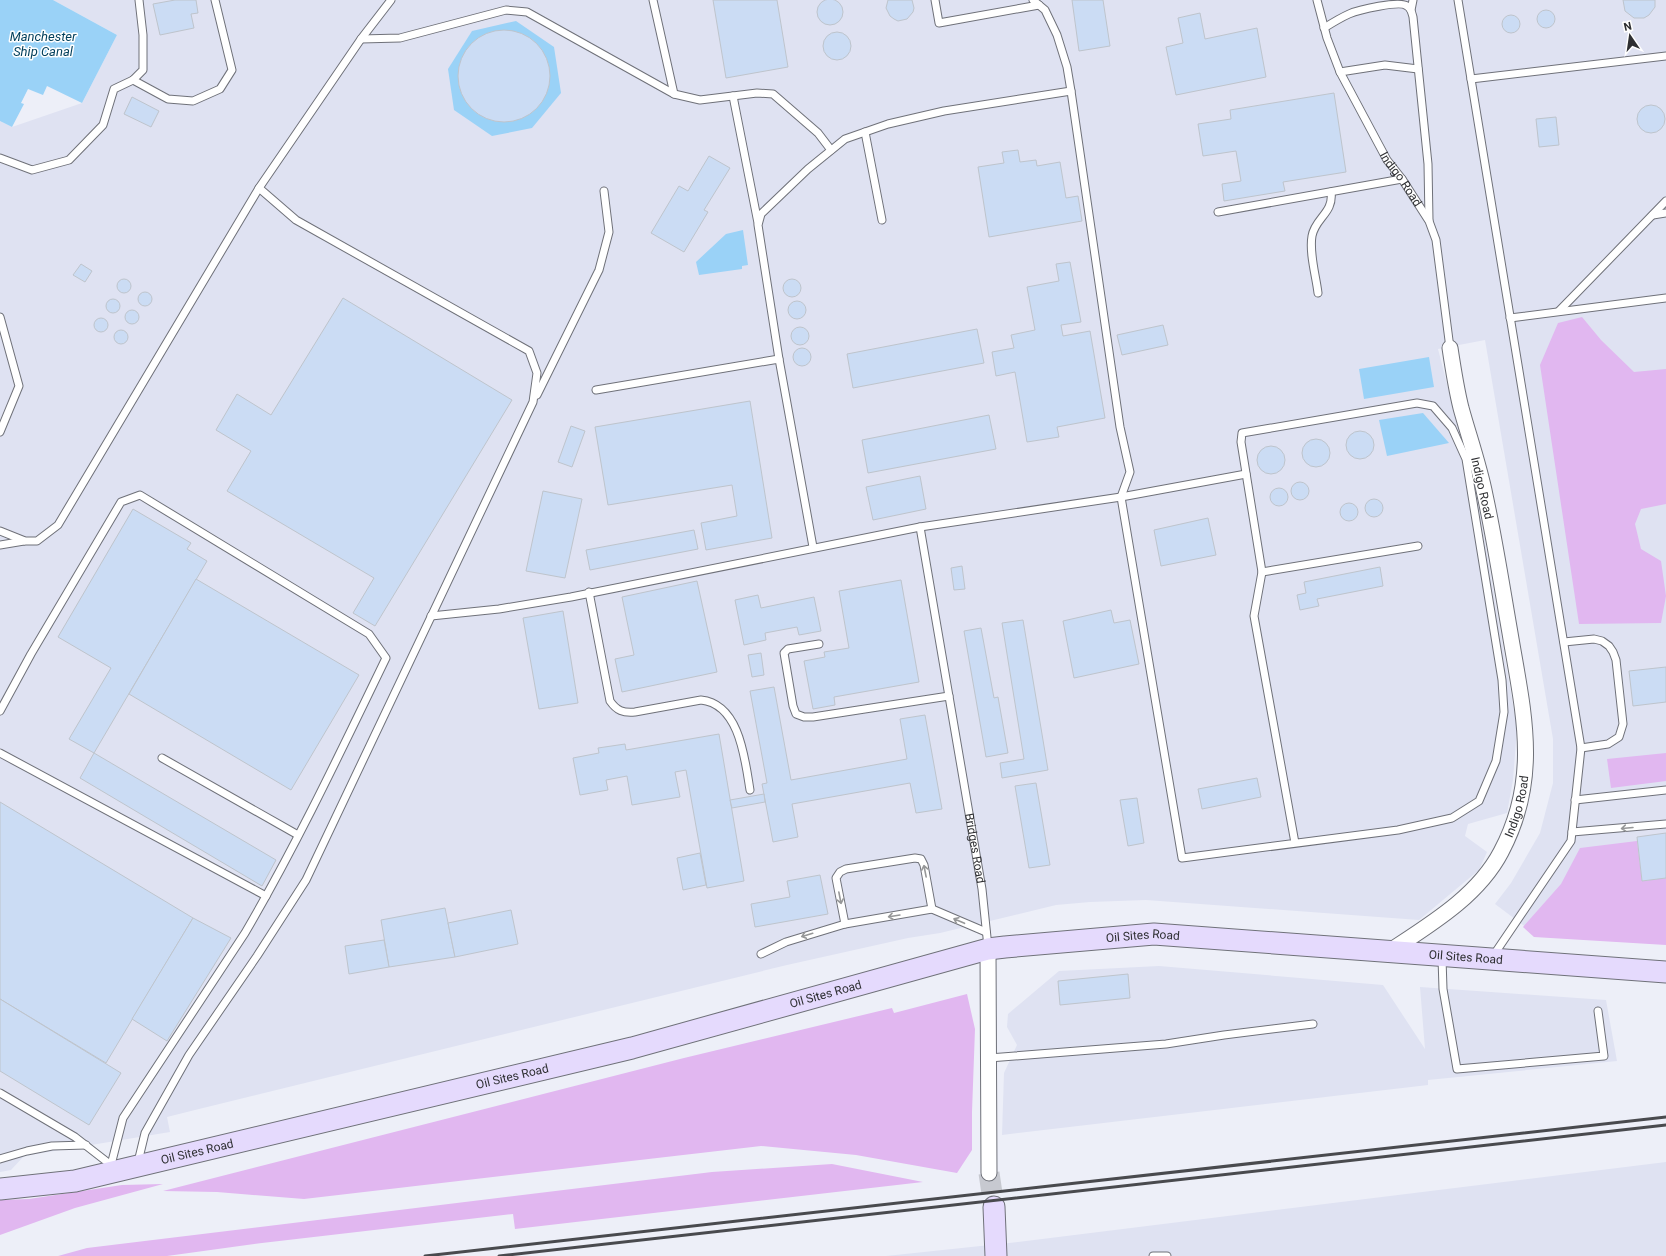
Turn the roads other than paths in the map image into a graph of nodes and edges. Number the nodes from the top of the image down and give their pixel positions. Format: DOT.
graph roads {
  1 [pos="139,0"];
  2 [pos="215,0"];
  3 [pos="391,0"];
  4 [pos="653,0"];
  5 [pos="935,0"];
  6 [pos="1033,0"];
  7 [pos="1317,0"];
  8 [pos="1413,0"];
  9 [pos="1458,0"];
  10 [pos="1039,5"];
  11 [pos="1411,10"];
  12 [pos="1324,28"];
  13 [pos="361,39"];
  14 [pos="1666,56"];
  15 [pos="1418,69"];
  16 [pos="1340,72"];
  17 [pos="1471,79"];
  18 [pos="134,80"];
  19 [pos="1072,91"];
  20 [pos="674,94"];
  21 [pos="733,96"];
  22 [pos="865,132"];
  23 [pos="831,150"];
  24 [pos="0,158"];
  25 [pos="1402,179"];
  26 [pos="259,188"];
  27 [pos="604,191"];
  28 [pos="1331,192"];
  29 [pos="1666,201"];
  30 [pos="1218,212"];
  31 [pos="1666,213"];
  32 [pos="1653,214"];
  33 [pos="882,220"];
  34 [pos="1429,220"];
  35 [pos="758,225"];
  36 [pos="1318,293"];
  37 [pos="1666,298"];
  38 [pos="1559,311"];
  39 [pos="0,317"];
  40 [pos="1510,318"];
  41 [pos="1450,348"];
  42 [pos="779,359"];
  43 [pos="596,390"];
  44 [pos="533,402"];
  45 [pos="0,432"];
  46 [pos="1246,474"];
  47 [pos="1121,496"];
  48 [pos="920,527"];
  49 [pos="0,531"];
  50 [pos="24,541"];
  51 [pos="0,545"];
  52 [pos="1418,546"];
  53 [pos="813,547"];
  54 [pos="1262,572"];
  55 [pos="589,592"];
  56 [pos="431,616"];
  57 [pos="1564,642"];
  58 [pos="819,644"];
  59 [pos="949,696"];
  60 [pos="0,711"];
  61 [pos="1581,748"];
  62 [pos="0,753"];
  63 [pos="162,758"];
  64 [pos="750,790"];
  65 [pos="1666,790"];
  66 [pos="1575,800"];
  67 [pos="1666,824"];
  68 [pos="1572,832"];
  69 [pos="298,835"];
  70 [pos="1294,844"];
  71 [pos="266,896"];
  72 [pos="932,909"];
  73 [pos="844,924"];
  74 [pos="987,941"];
  75 [pos="1390,952"];
  76 [pos="761,954"];
  77 [pos="1442,956"];
  78 [pos="1490,960"];
  79 [pos="1666,972"];
  80 [pos="1598,1011"];
  81 [pos="1313,1024"];
  82 [pos="988,1058"];
  83 [pos="0,1093"];
  84 [pos="86,1145"];
  85 [pos="0,1159"];
  86 [pos="137,1166"];
  87 [pos="110,1169"];
  88 [pos="989,1173"];
  89 [pos="0,1189"];
  90 [pos="994,1207"];
  91 [pos="996,1256"];
  92 [pos="1153,1256"];
  93 [pos="1167,1256"];
  1 -- 18 [label="lane"];
  2 -- 18 [label="lane"];
  3 -- 13 [label="lane"];
  4 -- 20 [label="lane"];
  5 -- 10 [label="lane"];
  6 -- 10 [label="lane"];
  7 -- 12 [label="lane, Indigo Road"];
  8 -- 11 [label="lane"];
  9 -- 17 [label="lane"];
  10 -- 19 [label="lane"];
  11 -- 12 [label="lane"];
  11 -- 15 [label="lane"];
  12 -- 16 [label="lane, Indigo Road"];
  13 -- 20 [label="lane"];
  13 -- 26 [label="lane"];
  14 -- 17 [label="lane"];
  15 -- 16 [label="lane"];
  15 -- 34 [label="lane"];
  16 -- 25 [label="lane, Indigo Road"];
  17 -- 40 [label="lane"];
  18 -- 24 [label="lane"];
  19 -- 22 [label="lane"];
  19 -- 47 [label="lane"];
  20 -- 21 [label="lane"];
  21 -- 23 [label="lane"];
  21 -- 35 [label="lane"];
  22 -- 23 [label="lane"];
  22 -- 33 [label="lane"];
  23 -- 35 [label="lane"];
  25 -- 28 [label="lane"];
  25 -- 34 [label="lane, Indigo Road"];
  26 -- 44 [label="lane"];
  26 -- 50 [label="lane"];
  27 -- 44 [label="lane"];
  28 -- 30 [label="lane"];
  28 -- 36 [label="lane"];
  29 -- 32 [label="lane"];
  31 -- 32 [label="lane"];
  32 -- 38 [label="lane"];
  34 -- 41 [label="lane, Indigo Road"];
  35 -- 42 [label="lane"];
  37 -- 38 [label="lane"];
  38 -- 40 [label="lane"];
  39 -- 45 [label="lane"];
  40 -- 57 [label="lane"];
  41 -- 75 [label="street, Indigo Road"];
  42 -- 43 [label="lane"];
  42 -- 53 [label="lane"];
  44 -- 56 [label="lane"];
  46 -- 47 [label="lane"];
  46 -- 54 [label="lane"];
  46 -- 70 [label="lane"];
  47 -- 48 [label="lane"];
  47 -- 70 [label="lane"];
  48 -- 53 [label="lane"];
  48 -- 59 [label="lane, Bridges Road"];
  49 -- 50 [label="lane"];
  50 -- 51 [label="lane"];
  52 -- 54 [label="lane"];
  53 -- 55 [label="lane"];
  54 -- 70 [label="lane"];
  55 -- 56 [label="lane"];
  55 -- 64 [label="lane"];
  56 -- 86 [label="lane"];
  57 -- 61 [label="lane"];
  57 -- 61 [label="lane"];
  58 -- 59 [label="lane"];
  59 -- 74 [label="lane, Bridges Road"];
  60 -- 69 [label="lane"];
  61 -- 66 [label="lane"];
  62 -- 71 [label="lane"];
  63 -- 69 [label="lane"];
  65 -- 66 [label="lane"];
  66 -- 68 [label="lane"];
  67 -- 68 [label="lane, one-way"];
  68 -- 78 [label="lane"];
  69 -- 71 [label="lane"];
  71 -- 87 [label="lane"];
  72 -- 73 [label="lane, one-way"];
  72 -- 73 [label="lane, one-way"];
  74 -- 72 [label="lane, one-way"];
  73 -- 76 [label="lane, one-way"];
  74 -- 75 [label="street, Oil Sites Road"];
  74 -- 82 [label="street, Bridges Road"];
  74 -- 86 [label="street, Oil Sites Road"];
  75 -- 77 [label="street, Oil Sites Road"];
  77 -- 78 [label="street, Oil Sites Road"];
  77 -- 80 [label="lane"];
  78 -- 79 [label="street, Oil Sites Road"];
  81 -- 82 [label="lane"];
  82 -- 88 [label="street, Bridges Road"];
  83 -- 84 [label="lane"];
  84 -- 85 [label="lane"];
  84 -- 87 [label="lane"];
  86 -- 87 [label="street, Oil Sites Road"];
  87 -- 89 [label="street, Oil Sites Road"];
  90 -- 91 [label="street"];
  92 -- 93 [label="lane"];
}
